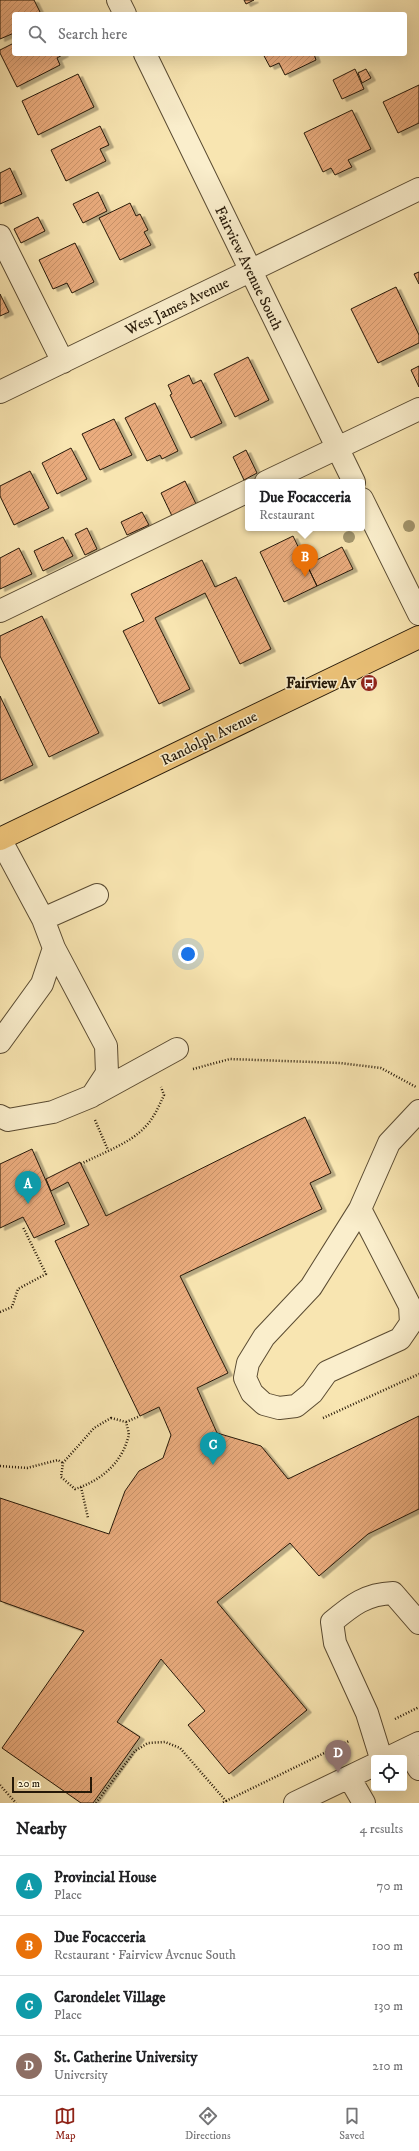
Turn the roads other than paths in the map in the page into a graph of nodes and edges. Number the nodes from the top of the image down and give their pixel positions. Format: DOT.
graph roads {
  1 [pos="118,0"];
  2 [pos="124,12"];
  3 [pos="146,56"];
  4 [pos="419,189"];
  5 [pos="0,236"];
  6 [pos="250,271"];
  7 [pos="63,362"];
  8 [pos="0,392"];
  9 [pos="419,409"];
  10 [pos="337,448"];
  11 [pos="272,479"];
  12 [pos="352,479"];
  13 [pos="245,492"];
  14 [pos="365,505"];
  15 [pos="0,611"];
  16 [pos="419,614"];
  17 [pos="419,637"];
  18 [pos="0,839"];
  19 [pos="97,895"];
  20 [pos="43,920"];
  21 [pos="54,948"];
  22 [pos="0,1042"];
  23 [pos="176,1049"];
  24 [pos="92,1096"];
  25 [pos="419,1111"];
  26 [pos="0,1116"];
  27 [pos="360,1209"];
  28 [pos="419,1623"];
  29 [pos="413,1746"];
  30 [pos="380,1755"];
  31 [pos="394,1755"];
  32 [pos="371,1766"];
  33 [pos="419,1769"];
  34 [pos="349,1777"];
  35 [pos="294,1803"];
  36 [pos="364,1803"];
  1 -- 2 [label="street"];
  3 -- 6 [label="street, Fairview Avenue South"];
  4 -- 6 [label="street, West James Avenue"];
  5 -- 7 [label="street"];
  6 -- 7 [label="street, West James Avenue"];
  6 -- 10 [label="street, Fairview Avenue South"];
  7 -- 8 [label="street, West James Avenue"];
  9 -- 10 [label="street"];
  10 -- 11 [label="street"];
  10 -- 12 [label="street, Fairview Avenue South"];
  13 -- 15 [label="street"];
  14 -- 16 [label="street"];
  17 -- 18 [label="main road, Randolph Avenue"];
  18 -- 20 [label="street"];
  19 -- 20 [label="street"];
  20 -- 21 [label="street"];
  21 -- 22 [label="street"];
  21 -- 24 [label="street"];
  23 -- 24 [label="street"];
  24 -- 26 [label="street"];
  25 -- 27 [label="street"];
  27 -- 27 [label="street"];
  28 -- 30 [label="street"];
  29 -- 31 [label="street"];
  29 -- 33 [label="street"];
  32 -- 34 [label="street"];
  34 -- 35 [label="street"];
  34 -- 36 [label="street"];
}
